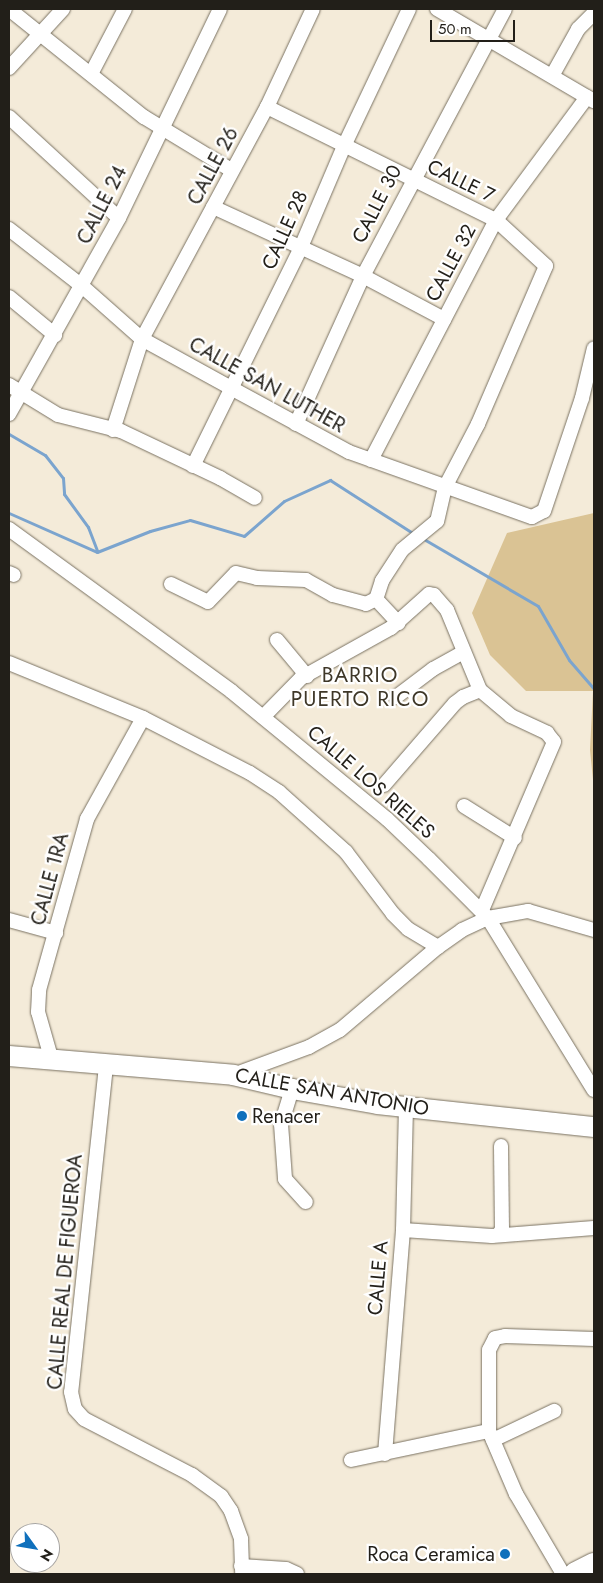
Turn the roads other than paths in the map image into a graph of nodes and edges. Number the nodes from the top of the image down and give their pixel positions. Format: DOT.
graph roads {
  1 [pos="9,9"];
  2 [pos="63,9"];
  3 [pos="125,9"];
  4 [pos="220,9"];
  5 [pos="313,9"];
  6 [pos="408,9"];
  7 [pos="438,9"];
  8 [pos="505,9"];
  9 [pos="594,13"];
  10 [pos="40,34"];
  11 [pos="488,38"];
  12 [pos="9,68"];
  13 [pos="91,74"];
  14 [pos="552,76"];
  15 [pos="591,99"];
  16 [pos="267,107"];
  17 [pos="9,117"];
  18 [pos="163,126"];
  19 [pos="345,144"];
  20 [pos="231,170"];
  21 [pos="412,180"];
  22 [pos="213,207"];
  23 [pos="119,218"];
  24 [pos="496,220"];
  25 [pos="9,229"];
  26 [pos="301,247"];
  27 [pos="363,276"];
  28 [pos="82,286"];
  29 [pos="9,297"];
  30 [pos="444,319"];
  31 [pos="55,335"];
  32 [pos="142,339"];
  33 [pos="594,348"];
  34 [pos="9,385"];
  35 [pos="231,388"];
  36 [pos="22,394"];
  37 [pos="9,414"];
  38 [pos="296,424"];
  39 [pos="113,430"];
  40 [pos="371,460"];
  41 [pos="193,466"];
  42 [pos="446,487"];
  43 [pos="255,498"];
  44 [pos="9,529"];
  45 [pos="171,584"];
  46 [pos="376,599"];
  47 [pos="398,623"];
  48 [pos="277,640"];
  49 [pos="462,653"];
  50 [pos="9,662"];
  51 [pos="307,676"];
  52 [pos="480,690"];
  53 [pos="396,697"];
  54 [pos="264,717"];
  55 [pos="143,718"];
  56 [pos="384,785"];
  57 [pos="464,806"];
  58 [pos="515,838"];
  59 [pos="485,914"];
  60 [pos="9,920"];
  61 [pos="594,930"];
  62 [pos="56,933"];
  63 [pos="438,946"];
  64 [pos="9,1056"];
  65 [pos="52,1061"];
  66 [pos="106,1066"];
  67 [pos="233,1075"];
  68 [pos="292,1089"];
  69 [pos="594,1090"];
  70 [pos="406,1106"];
  71 [pos="594,1127"];
  72 [pos="501,1146"];
  73 [pos="306,1202"];
  74 [pos="594,1228"];
  75 [pos="402,1230"];
  76 [pos="499,1234"];
  77 [pos="594,1339"];
  78 [pos="554,1412"];
  79 [pos="491,1435"];
  80 [pos="385,1454"];
  81 [pos="351,1460"];
  82 [pos="594,1565"];
  83 [pos="242,1570"];
  84 [pos="297,1574"];
  85 [pos="563,1574"];
  86 [pos="576,1574"];
  1 -- 10 [label="street"];
  2 -- 10 [label="street"];
  3 -- 13 [label="street"];
  4 -- 18 [label="street, CALLE 24"];
  5 -- 16 [label="street, CALLE 26"];
  6 -- 19 [label="street, CALLE 28"];
  7 -- 11 [label="street"];
  8 -- 11 [label="street, CALLE 30"];
  9 -- 14 [label="street"];
  10 -- 12 [label="street"];
  10 -- 13 [label="street"];
  11 -- 14 [label="street"];
  11 -- 21 [label="street, CALLE 30"];
  13 -- 18 [label="street"];
  14 -- 15 [label="street"];
  15 -- 24 [label="street, CALLE 32"];
  16 -- 19 [label="street, CALLE 7"];
  16 -- 20 [label="street, CALLE 26"];
  17 -- 23 [label="street"];
  18 -- 20 [label="street"];
  18 -- 23 [label="street, CALLE 24"];
  19 -- 21 [label="street, CALLE 7"];
  19 -- 26 [label="street, CALLE 28"];
  20 -- 22 [label="street, CALLE 26"];
  21 -- 24 [label="street, CALLE 7"];
  21 -- 27 [label="street, CALLE 30"];
  22 -- 26 [label="street"];
  22 -- 32 [label="street, CALLE 26"];
  23 -- 28 [label="street, CALLE 24"];
  24 -- 30 [label="street, CALLE 32"];
  24 -- 42 [label="street, CALLE 7"];
  25 -- 28 [label="street, CALLE SAN LUTHER"];
  26 -- 27 [label="street"];
  26 -- 35 [label="street, CALLE 28"];
  27 -- 30 [label="street"];
  27 -- 38 [label="street, CALLE 30"];
  28 -- 31 [label="street, CALLE 24"];
  28 -- 32 [label="street, CALLE SAN LUTHER"];
  29 -- 31 [label="street"];
  30 -- 40 [label="street, CALLE 32"];
  31 -- 36 [label="street, CALLE 24"];
  32 -- 35 [label="street, CALLE SAN LUTHER"];
  32 -- 39 [label="street, CALLE 26"];
  33 -- 42 [label="street, CALLE SAN LUTHER"];
  34 -- 36 [label="street"];
  35 -- 38 [label="street, CALLE SAN LUTHER"];
  35 -- 41 [label="street, CALLE 28"];
  36 -- 37 [label="street, CALLE 24"];
  36 -- 39 [label="street"];
  38 -- 40 [label="street, CALLE SAN LUTHER"];
  39 -- 41 [label="street"];
  40 -- 42 [label="street, CALLE SAN LUTHER"];
  41 -- 43 [label="street"];
  42 -- 46 [label="street"];
  44 -- 54 [label="street, CALLE LOS RIELES"];
  45 -- 46 [label="street"];
  46 -- 47 [label="street"];
  47 -- 49 [label="street"];
  47 -- 51 [label="street"];
  48 -- 51 [label="street"];
  49 -- 52 [label="street"];
  49 -- 53 [label="street"];
  50 -- 55 [label="street"];
  51 -- 54 [label="street"];
  52 -- 56 [label="street"];
  52 -- 58 [label="street"];
  54 -- 59 [label="street, CALLE LOS RIELES"];
  55 -- 62 [label="street, CALLE 1RA"];
  55 -- 63 [label="street"];
  57 -- 58 [label="street"];
  58 -- 59 [label="street"];
  59 -- 61 [label="street"];
  59 -- 63 [label="street"];
  59 -- 69 [label="street, CALLE LOS RIELES"];
  60 -- 62 [label="street"];
  62 -- 65 [label="street, CALLE 1RA"];
  63 -- 67 [label="street"];
  64 -- 65 [label="street, CALLE SAN ANTONIO"];
  65 -- 66 [label="street, CALLE SAN ANTONIO"];
  66 -- 67 [label="street, CALLE SAN ANTONIO"];
  66 -- 83 [label="street, CALLE REAL DE FIGUEROA"];
  67 -- 68 [label="street, CALLE SAN ANTONIO"];
  68 -- 70 [label="street, CALLE SAN ANTONIO"];
  68 -- 73 [label="street"];
  70 -- 71 [label="street, CALLE SAN ANTONIO"];
  70 -- 75 [label="street, CALLE A"];
  72 -- 76 [label="street"];
  74 -- 76 [label="street"];
  75 -- 76 [label="street"];
  75 -- 80 [label="street, CALLE A"];
  77 -- 79 [label="street"];
  78 -- 79 [label="street"];
  79 -- 80 [label="street"];
  79 -- 85 [label="street"];
  80 -- 81 [label="street"];
  82 -- 86 [label="highway"];
  83 -- 84 [label="street"];
}
